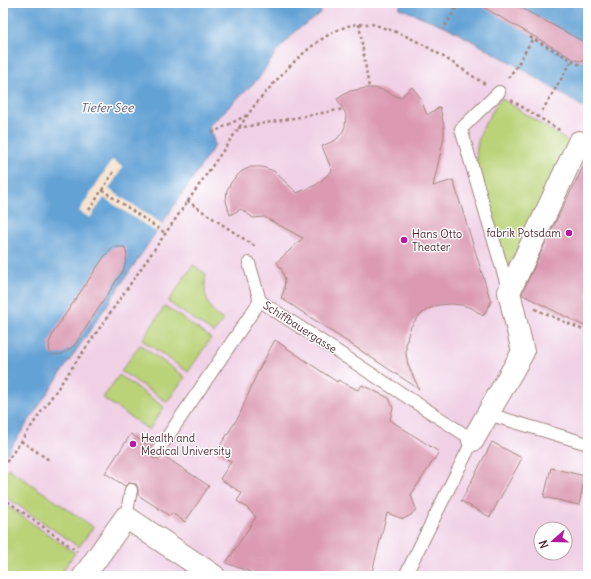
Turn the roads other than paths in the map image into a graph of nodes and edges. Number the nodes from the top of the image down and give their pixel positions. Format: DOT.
graph roads {
  1 [pos="499,92"];
  2 [pos="579,142"];
  3 [pos="249,262"];
  4 [pos="509,295"];
  5 [pos="260,301"];
  6 [pos="488,414"];
  7 [pos="473,440"];
  8 [pos="588,444"];
  9 [pos="157,452"];
  10 [pos="132,490"];
  11 [pos="126,517"];
  12 [pos="89,569"];
  13 [pos="214,576"];
  14 [pos="405,576"];
  1 -- 4 [label="lane"];
  2 -- 4 [label="street"];
  3 -- 5 [label="lane"];
  4 -- 6 [label="street"];
  5 -- 7 [label="lane, Schiffbauergasse"];
  5 -- 9 [label="lane, Schiffbauergasse"];
  6 -- 7 [label="street"];
  6 -- 8 [label="lane"];
  7 -- 14 [label="lane"];
  10 -- 11 [label="lane"];
  11 -- 12 [label="street"];
  11 -- 13 [label="street"];
}
